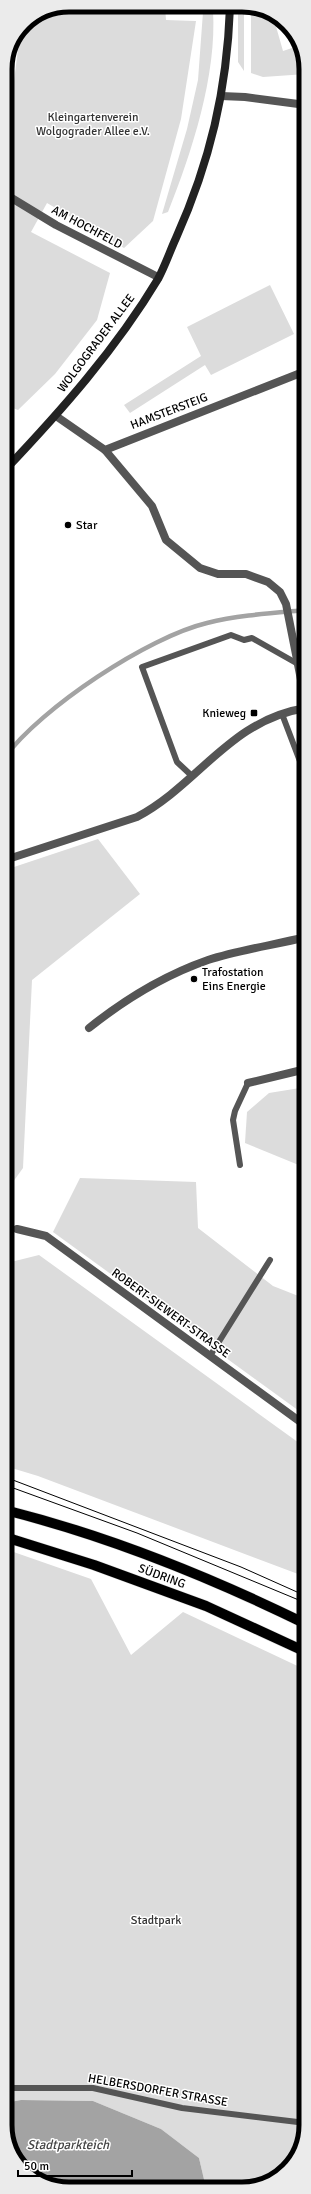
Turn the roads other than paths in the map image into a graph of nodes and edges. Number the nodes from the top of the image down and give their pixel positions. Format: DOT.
graph roads {
  1 [pos="230,12"];
  2 [pos="221,96"];
  3 [pos="299,104"];
  4 [pos="12,198"];
  5 [pos="158,278"];
  6 [pos="298,374"];
  7 [pos="56,416"];
  8 [pos="105,450"];
  9 [pos="12,463"];
  10 [pos="298,664"];
  11 [pos="299,669"];
  12 [pos="299,710"];
  13 [pos="282,714"];
  14 [pos="299,758"];
  15 [pos="192,776"];
  16 [pos="12,858"];
  17 [pos="299,939"];
  18 [pos="89,1028"];
  19 [pos="299,1071"];
  20 [pos="248,1083"];
  21 [pos="240,1165"];
  22 [pos="17,1229"];
  23 [pos="270,1260"];
  24 [pos="210,1356"];
  25 [pos="299,1421"];
  26 [pos="12,1512"];
  27 [pos="12,1539"];
  28 [pos="299,1621"];
  29 [pos="299,1649"];
  30 [pos="12,2088"];
  31 [pos="299,2122"];
  1 -- 2 [label="main road, WOLGOGRADER ALLEE"];
  2 -- 3 [label="street"];
  2 -- 5 [label="main road, WOLGOGRADER ALLEE"];
  4 -- 5 [label="street, AM HOCHFELD"];
  5 -- 7 [label="main road, WOLGOGRADER ALLEE"];
  6 -- 8 [label="street, HAMSTERSTEIG"];
  7 -- 8 [label="street"];
  7 -- 9 [label="main road, WOLGOGRADER ALLEE"];
  8 -- 10 [label="street"];
  10 -- 11 [label="street"];
  10 -- 15 [label="lane"];
  12 -- 13 [label="street"];
  13 -- 14 [label="lane"];
  13 -- 15 [label="street"];
  15 -- 16 [label="street"];
  17 -- 18 [label="street"];
  19 -- 20 [label="street"];
  20 -- 21 [label="lane"];
  22 -- 24 [label="street, ROBERT-SIEWERT-STRASSE"];
  23 -- 24 [label="lane"];
  24 -- 25 [label="street, ROBERT-SIEWERT-STRASSE"];
  26 -- 28 [label="main road, SÜDRING"];
  27 -- 29 [label="main road, SÜDRING"];
  30 -- 31 [label="lane, HELBERSDORFER STRASSE"];
}
